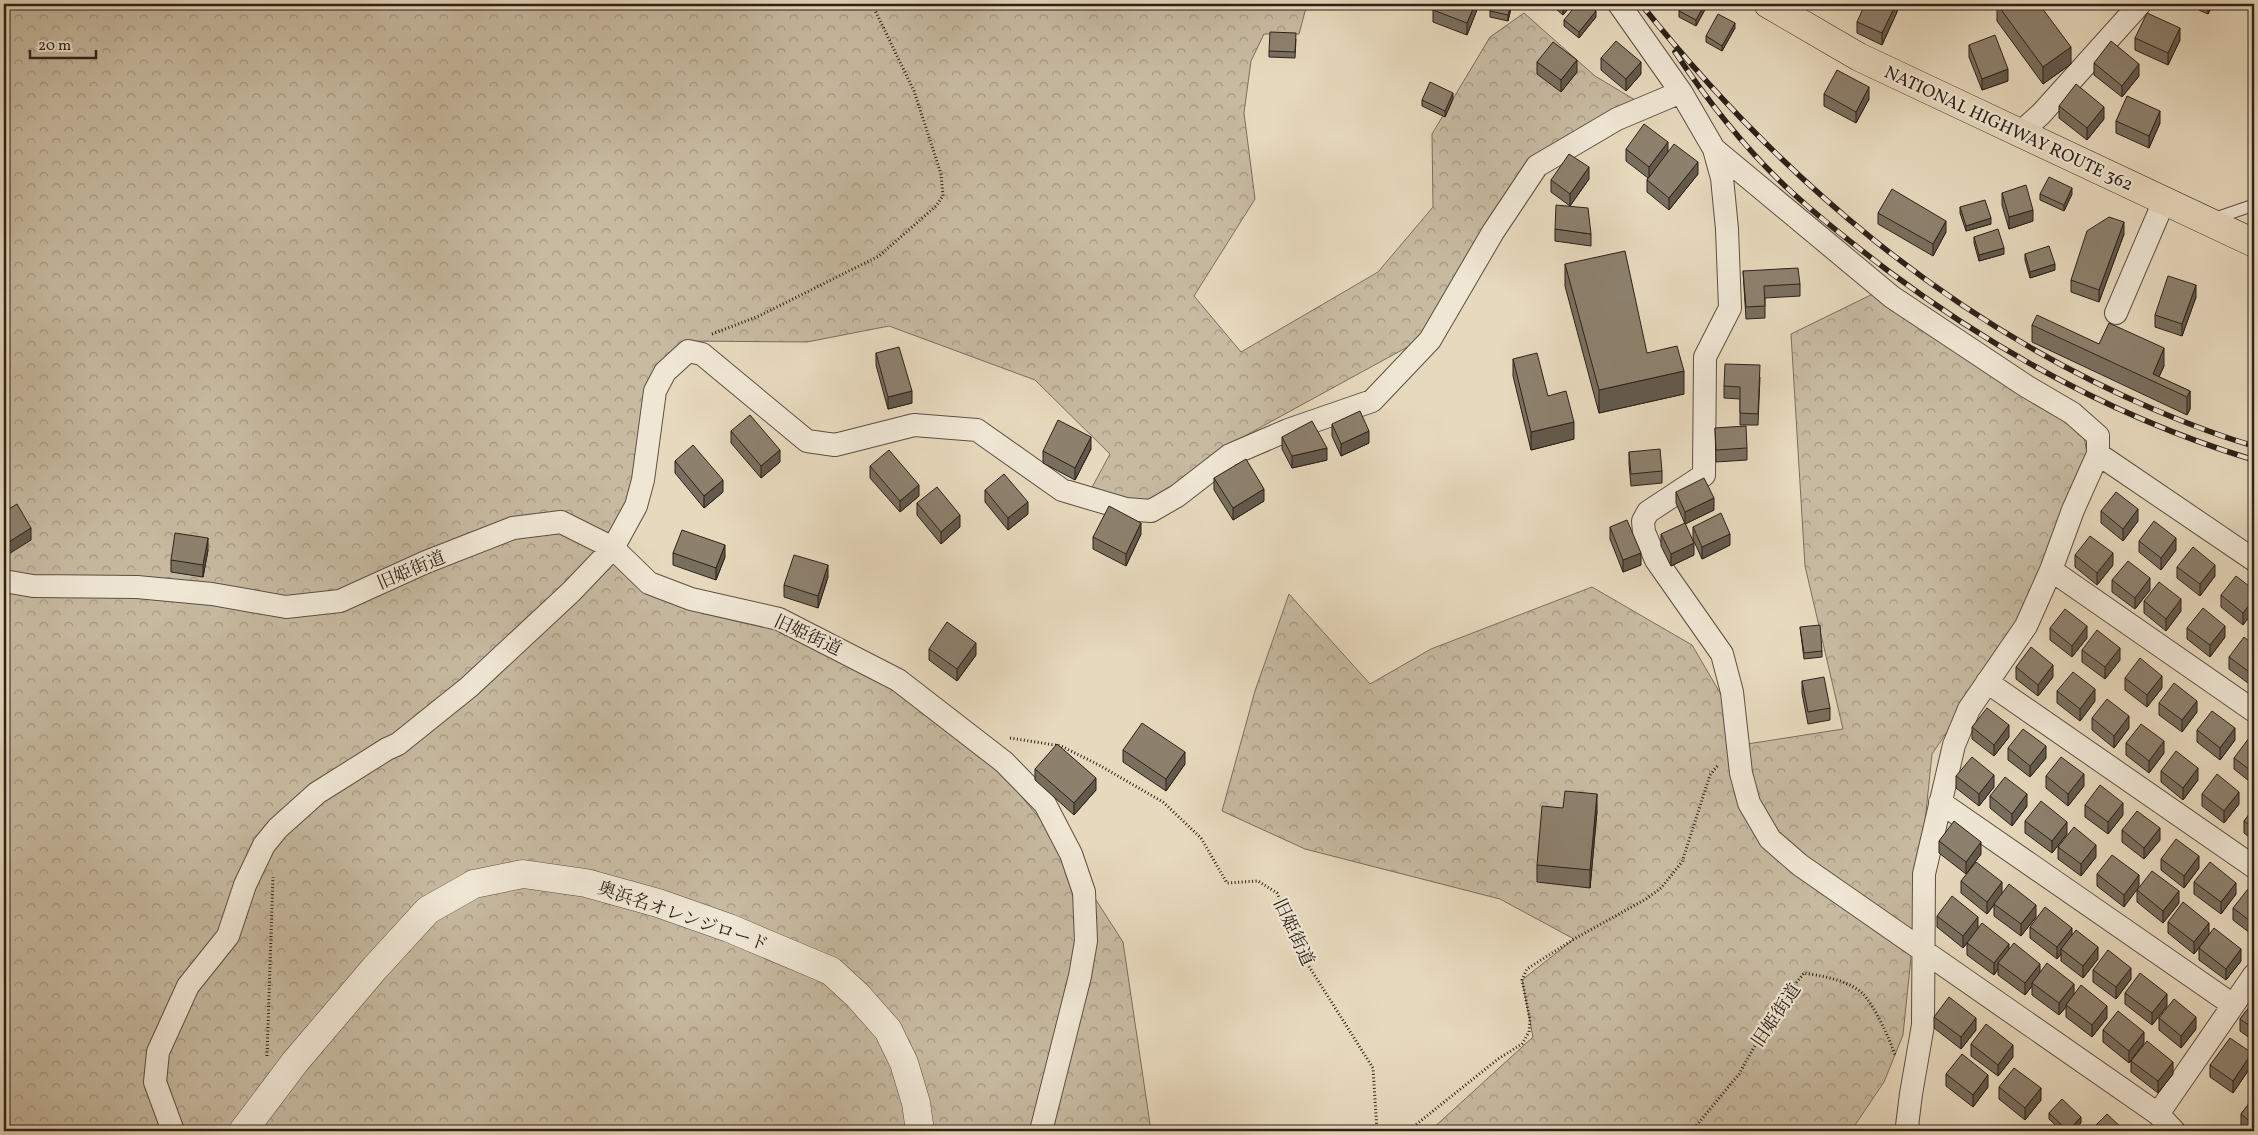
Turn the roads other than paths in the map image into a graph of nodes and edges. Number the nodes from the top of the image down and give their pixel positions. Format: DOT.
graph roads {
  1 [pos="1619,4"];
  2 [pos="1768,4"];
  3 [pos="2140,4"];
  4 [pos="1681,92"];
  5 [pos="2021,132"];
  6 [pos="1714,148"];
  7 [pos="2164,201"];
  8 [pos="2254,206"];
  9 [pos="2206,221"];
  10 [pos="2254,243"];
  11 [pos="2116,313"];
  12 [pos="2098,454"];
  13 [pos="613,548"];
  14 [pos="2254,560"];
  15 [pos="2051,570"];
  16 [pos="4,581"];
  17 [pos="1987,682"];
  18 [pos="2254,711"];
  19 [pos="1940,802"];
  20 [pos="2254,867"];
  21 [pos="1923,950"];
  22 [pos="2254,975"];
  23 [pos="2233,1005"];
  24 [pos="2158,1114"];
  25 [pos="173,1131"];
  26 [pos="243,1131"];
  27 [pos="920,1131"];
  28 [pos="1041,1131"];
  29 [pos="1910,1131"];
  30 [pos="2174,1131"];
  1 -- 4 [label="street"];
  2 -- 5 [label="highway, NATIONAL HIGHWAY ROUTE 362"];
  3 -- 5 [label="street"];
  4 -- 6 [label="street"];
  4 -- 13 [label="street"];
  5 -- 7 [label="highway, NATIONAL HIGHWAY ROUTE 362"];
  6 -- 12 [label="street"];
  6 -- 21 [label="street"];
  7 -- 9 [label="highway, NATIONAL HIGHWAY ROUTE 362"];
  7 -- 11 [label="street"];
  8 -- 9 [label="lane"];
  9 -- 10 [label="highway, NATIONAL HIGHWAY ROUTE 362"];
  12 -- 14 [label="street"];
  12 -- 15 [label="street"];
  13 -- 16 [label="street, 旧姫街道"];
  13 -- 25 [label="street"];
  13 -- 28 [label="street, 旧姫街道"];
  15 -- 17 [label="street"];
  15 -- 18 [label="street"];
  17 -- 19 [label="street"];
  17 -- 20 [label="street"];
  19 -- 21 [label="street"];
  19 -- 23 [label="street"];
  21 -- 24 [label="street"];
  21 -- 29 [label="street"];
  22 -- 23 [label="street"];
  23 -- 24 [label="street"];
  24 -- 30 [label="street"];
  26 -- 27 [label="street, 奥浜名オレンジロード"];
}
